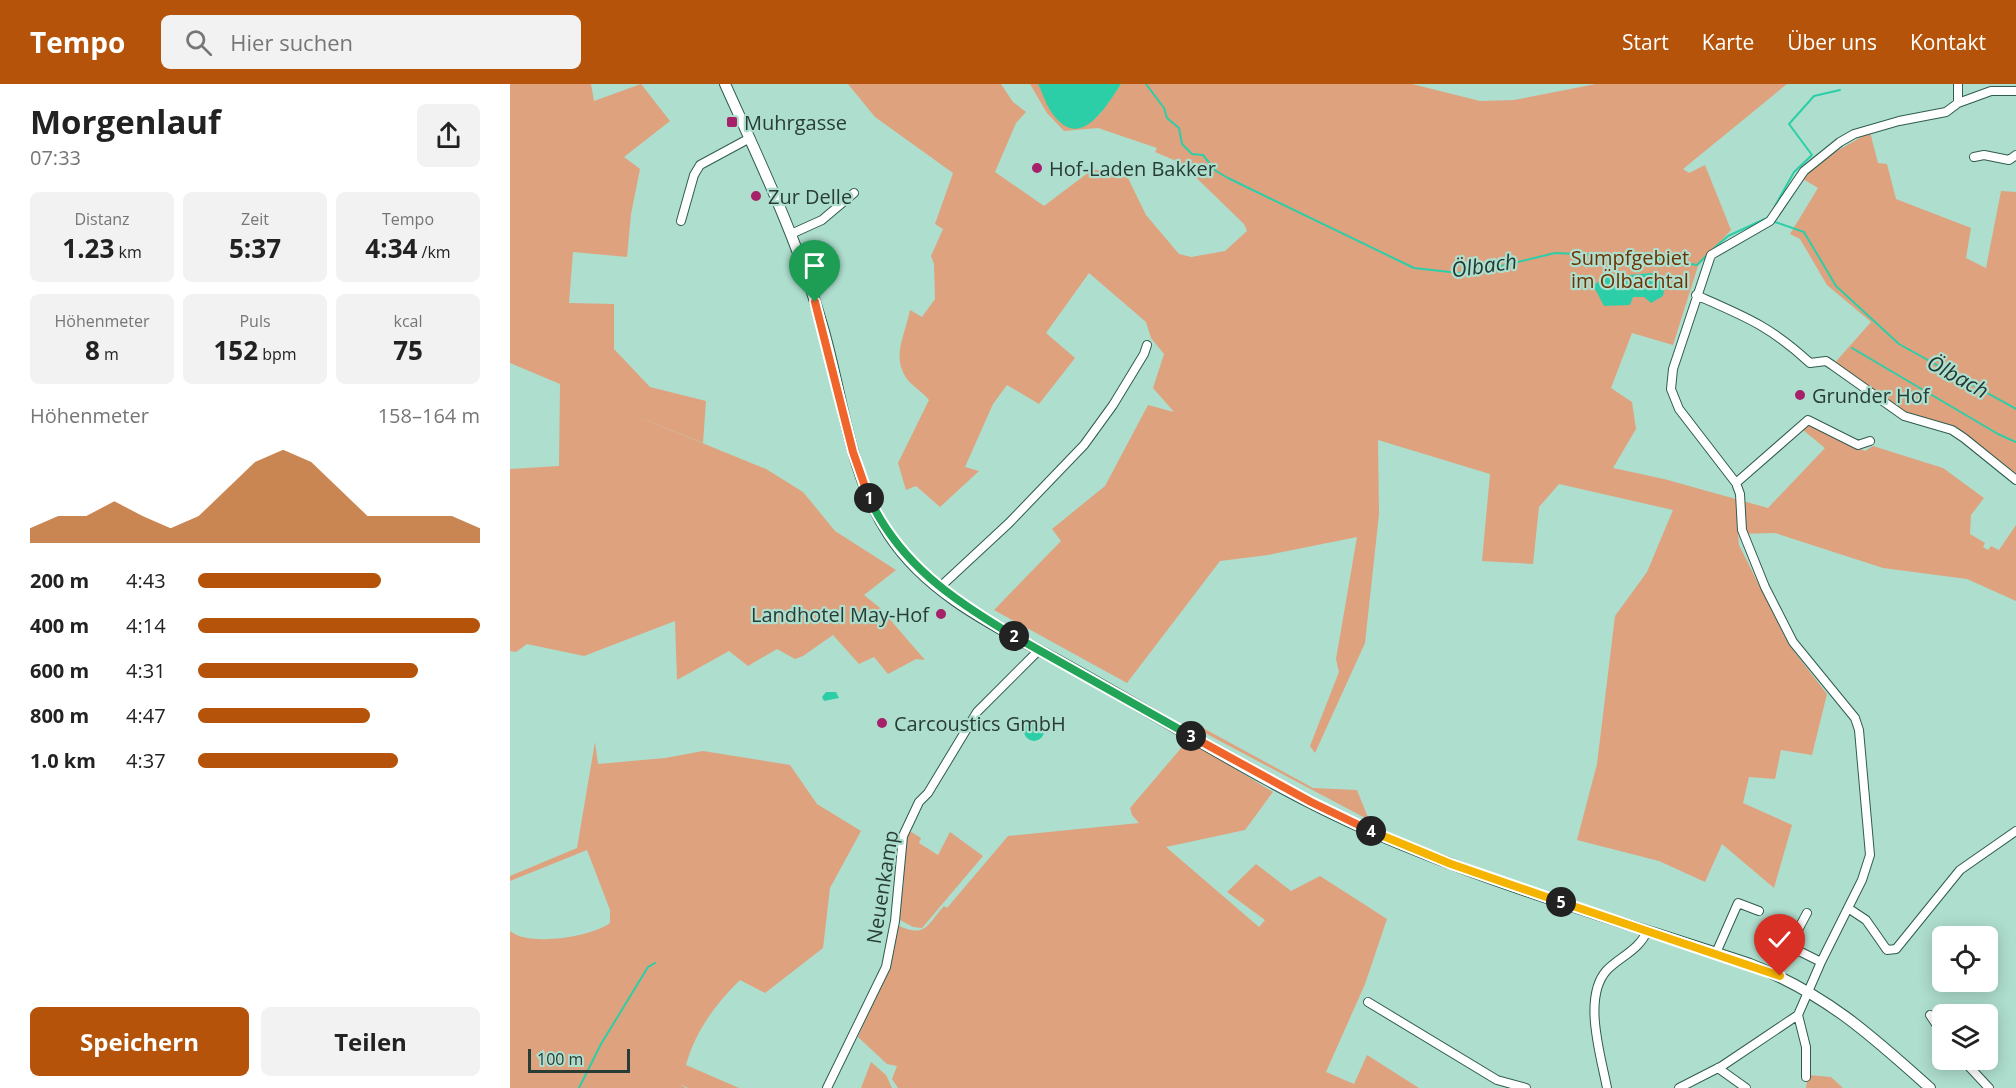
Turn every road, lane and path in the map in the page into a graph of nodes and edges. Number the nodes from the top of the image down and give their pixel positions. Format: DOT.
graph roads {
  1 [pos="725,84"];
  2 [pos="1959,84"];
  3 [pos="2016,91"];
  4 [pos="1958,102"];
  5 [pos="750,138"];
  6 [pos="2016,155"];
  7 [pos="1974,157"];
  8 [pos="854,194"];
  9 [pos="681,221"];
  10 [pos="791,234"];
  11 [pos="1696,295"];
  12 [pos="1147,345"];
  13 [pos="1870,441"];
  14 [pos="2016,480"];
  15 [pos="1736,483"];
  16 [pos="939,588"];
  17 [pos="1039,650"];
  18 [pos="2016,831"];
  19 [pos="1848,908"];
  20 [pos="1759,911"];
  21 [pos="1807,914"];
  22 [pos="1647,931"];
  23 [pos="1716,953"];
  24 [pos="1821,962"];
  25 [pos="1809,992"];
  26 [pos="1368,1002"];
  27 [pos="1798,1015"];
  28 [pos="1930,1015"];
  29 [pos="1932,1018"];
  30 [pos="1718,1068"];
  31 [pos="1972,1070"];
  32 [pos="1806,1077"];
  33 [pos="827,1088"];
  34 [pos="1526,1088"];
  35 [pos="1607,1088"];
  36 [pos="1679,1088"];
  37 [pos="1746,1088"];
  38 [pos="1930,1088"];
  39 [pos="1989,1088"];
  1 -- 5 [label="main road"];
  2 -- 4 [label="street"];
  3 -- 4 [label="street"];
  4 -- 11 [label="street"];
  5 -- 9 [label="street"];
  5 -- 10 [label="main road"];
  6 -- 7 [label="street"];
  8 -- 10 [label="street"];
  10 -- 16 [label="main road"];
  11 -- 14 [label="street"];
  11 -- 15 [label="street"];
  12 -- 16 [label="street"];
  13 -- 15 [label="street"];
  15 -- 19 [label="street"];
  16 -- 17 [label="main road"];
  17 -- 22 [label="main road"];
  17 -- 33 [label="street, Neuenkamp"];
  18 -- 19 [label="street"];
  19 -- 24 [label="street"];
  20 -- 23 [label="street"];
  21 -- 24 [label="street"];
  22 -- 23 [label="main road"];
  22 -- 35 [label="street"];
  23 -- 25 [label="main road"];
  24 -- 25 [label="street"];
  25 -- 27 [label="street"];
  25 -- 38 [label="main road"];
  26 -- 34 [label="street"];
  27 -- 30 [label="street"];
  27 -- 32 [label="street"];
  28 -- 29 [label="street"];
  30 -- 36 [label="street"];
  30 -- 37 [label="street"];
  31 -- 39 [label="street"];
}
